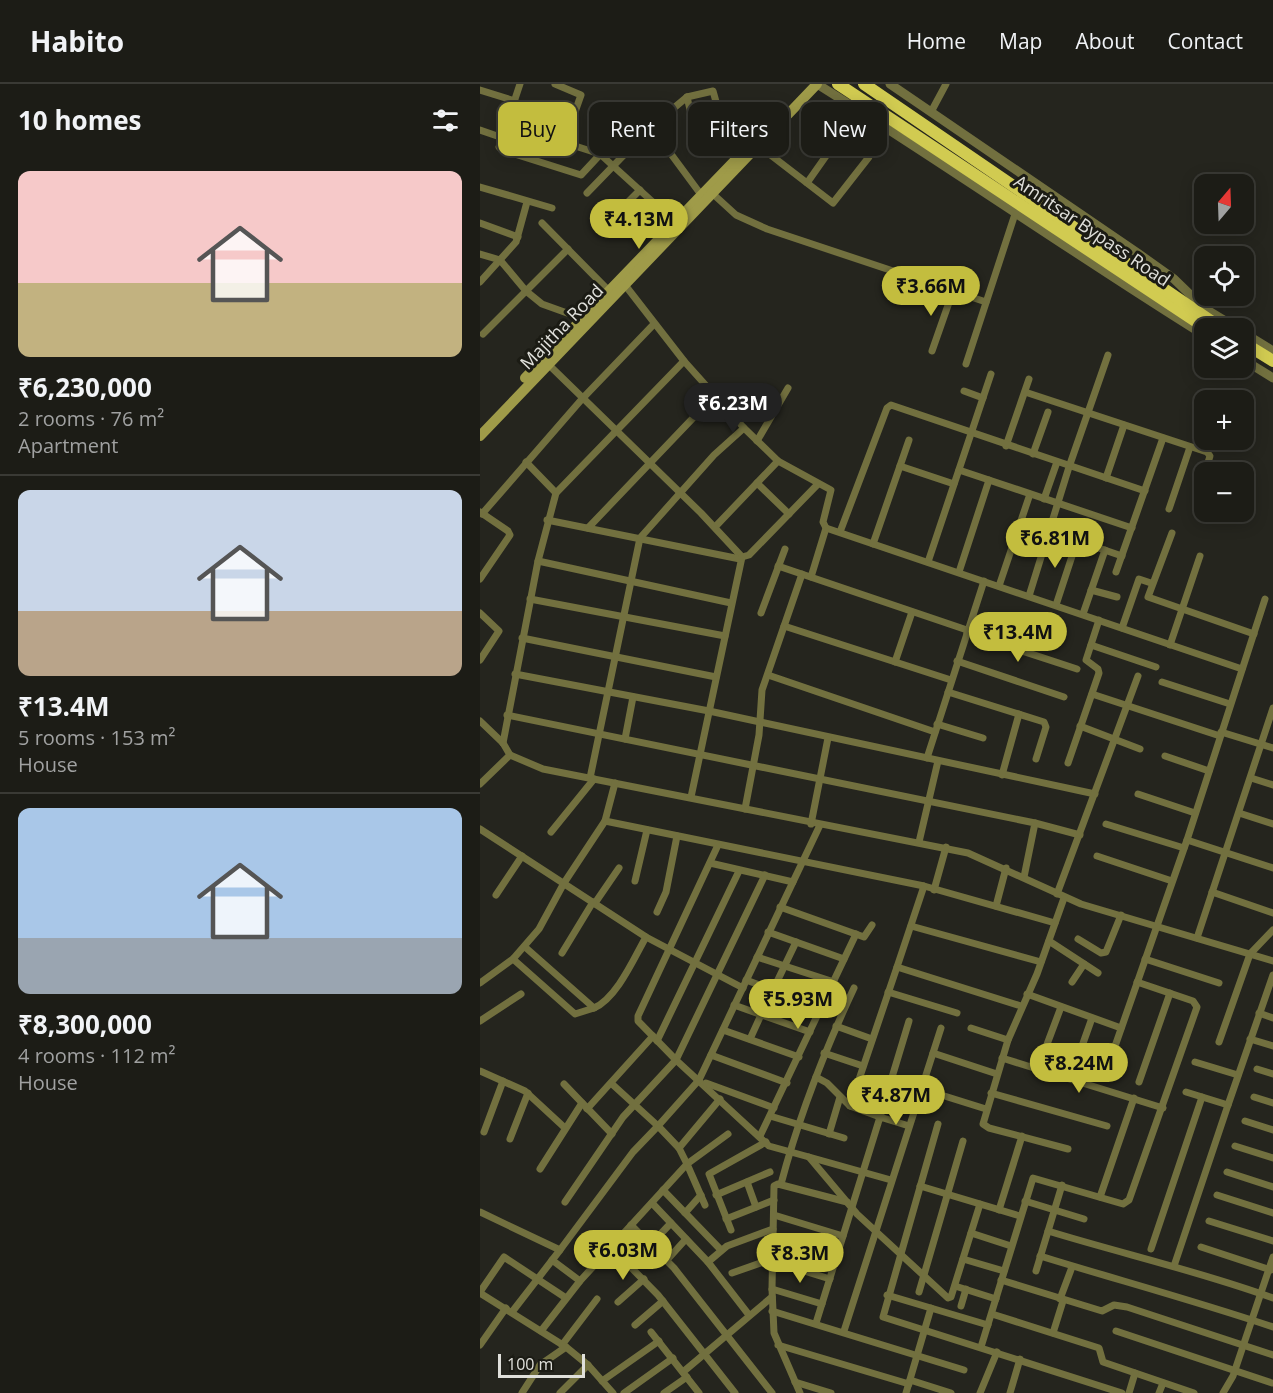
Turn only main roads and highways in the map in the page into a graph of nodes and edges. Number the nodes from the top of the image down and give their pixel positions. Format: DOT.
graph roads {
  1 [pos="806,84"];
  2 [pos="817,84"];
  3 [pos="864,84"];
  4 [pos="840,85"];
  5 [pos="739,161"];
  6 [pos="677,224"];
  7 [pos="1101,270"];
  8 [pos="1117,270"];
  9 [pos="611,293"];
  10 [pos="1208,318"];
  11 [pos="1194,320"];
  12 [pos="1254,350"];
  13 [pos="1254,359"];
  14 [pos="1273,362"];
  15 [pos="1273,371"];
  16 [pos="480,427"];
  17 [pos="480,436"];
  1 -- 5 [label="main road, Majitha Road"];
  2 -- 5 [label="main road, Majitha Road"];
  3 -- 10 [label="highway, Amritsar Bypass Road"];
  4 -- 8 [label="highway, Amritsar Bypass Road"];
  5 -- 6 [label="main road, Majitha Road"];
  6 -- 9 [label="main road, Majitha Road"];
  6 -- 9 [label="main road, Majitha Road"];
  7 -- 8 [label="highway"];
  8 -- 11 [label="highway, Amritsar Bypass Road"];
  9 -- 16 [label="main road, Majitha Road"];
  9 -- 17 [label="main road, Majitha Road"];
  12 -- 14 [label="highway"];
  13 -- 15 [label="highway"];
}
